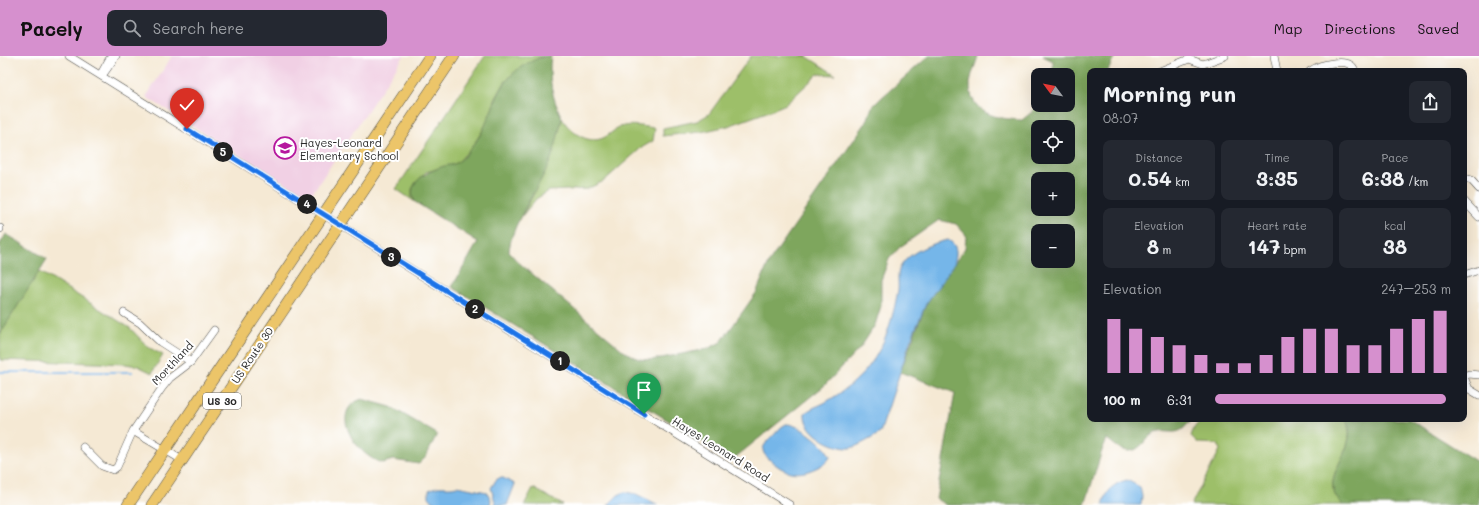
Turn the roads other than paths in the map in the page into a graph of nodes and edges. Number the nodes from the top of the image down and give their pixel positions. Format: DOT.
graph roads {
  1 [pos="69,56"];
  2 [pos="111,56"];
  3 [pos="116,56"];
  4 [pos="430,56"];
  5 [pos="454,56"];
  6 [pos="1225,56"];
  7 [pos="1274,56"];
  8 [pos="1167,68"];
  9 [pos="1202,68"];
  10 [pos="1276,68"];
  11 [pos="1314,68"];
  12 [pos="1353,68"];
  13 [pos="102,76"];
  14 [pos="1467,179"];
  15 [pos="1479,189"];
  16 [pos="1467,204"];
  17 [pos="324,215"];
  18 [pos="1479,217"];
  19 [pos="340,225"];
  20 [pos="1479,270"];
  21 [pos="1467,274"];
  22 [pos="124,313"];
  23 [pos="214,330"];
  24 [pos="191,362"];
  25 [pos="1467,375"];
  26 [pos="1479,375"];
  27 [pos="1467,384"];
  28 [pos="1479,395"];
  29 [pos="133,431"];
  30 [pos="83,447"];
  31 [pos="165,450"];
  32 [pos="182,460"];
  33 [pos="128,505"];
  34 [pos="152,505"];
  35 [pos="790,505"];
  1 -- 13 [label="street, Hayes Leonard Road"];
  2 -- 13 [label="street"];
  3 -- 13 [label="street"];
  4 -- 17 [label="highway, US 30"];
  5 -- 19 [label="highway, US 30"];
  6 -- 9 [label="street"];
  7 -- 10 [label="street"];
  8 -- 9 [label="street"];
  11 -- 12 [label="street"];
  13 -- 17 [label="street, Hayes Leonard Road"];
  14 -- 15 [label="street"];
  16 -- 18 [label="street"];
  17 -- 19 [label="street, Hayes Leonard Road"];
  17 -- 31 [label="highway, US 30"];
  19 -- 32 [label="highway, US Route 30 / US 30"];
  19 -- 35 [label="street, Hayes Leonard Road"];
  20 -- 21 [label="street"];
  22 -- 24 [label="street"];
  23 -- 24 [label="street, Morthland"];
  24 -- 29 [label="street, Morthland"];
  25 -- 26 [label="street"];
  27 -- 28 [label="street"];
  29 -- 30 [label="street, Morthland"];
  29 -- 31 [label="street"];
  31 -- 32 [label="street"];
  31 -- 33 [label="highway, US 30"];
  32 -- 34 [label="highway, US Route 30 / US 30"];
}
